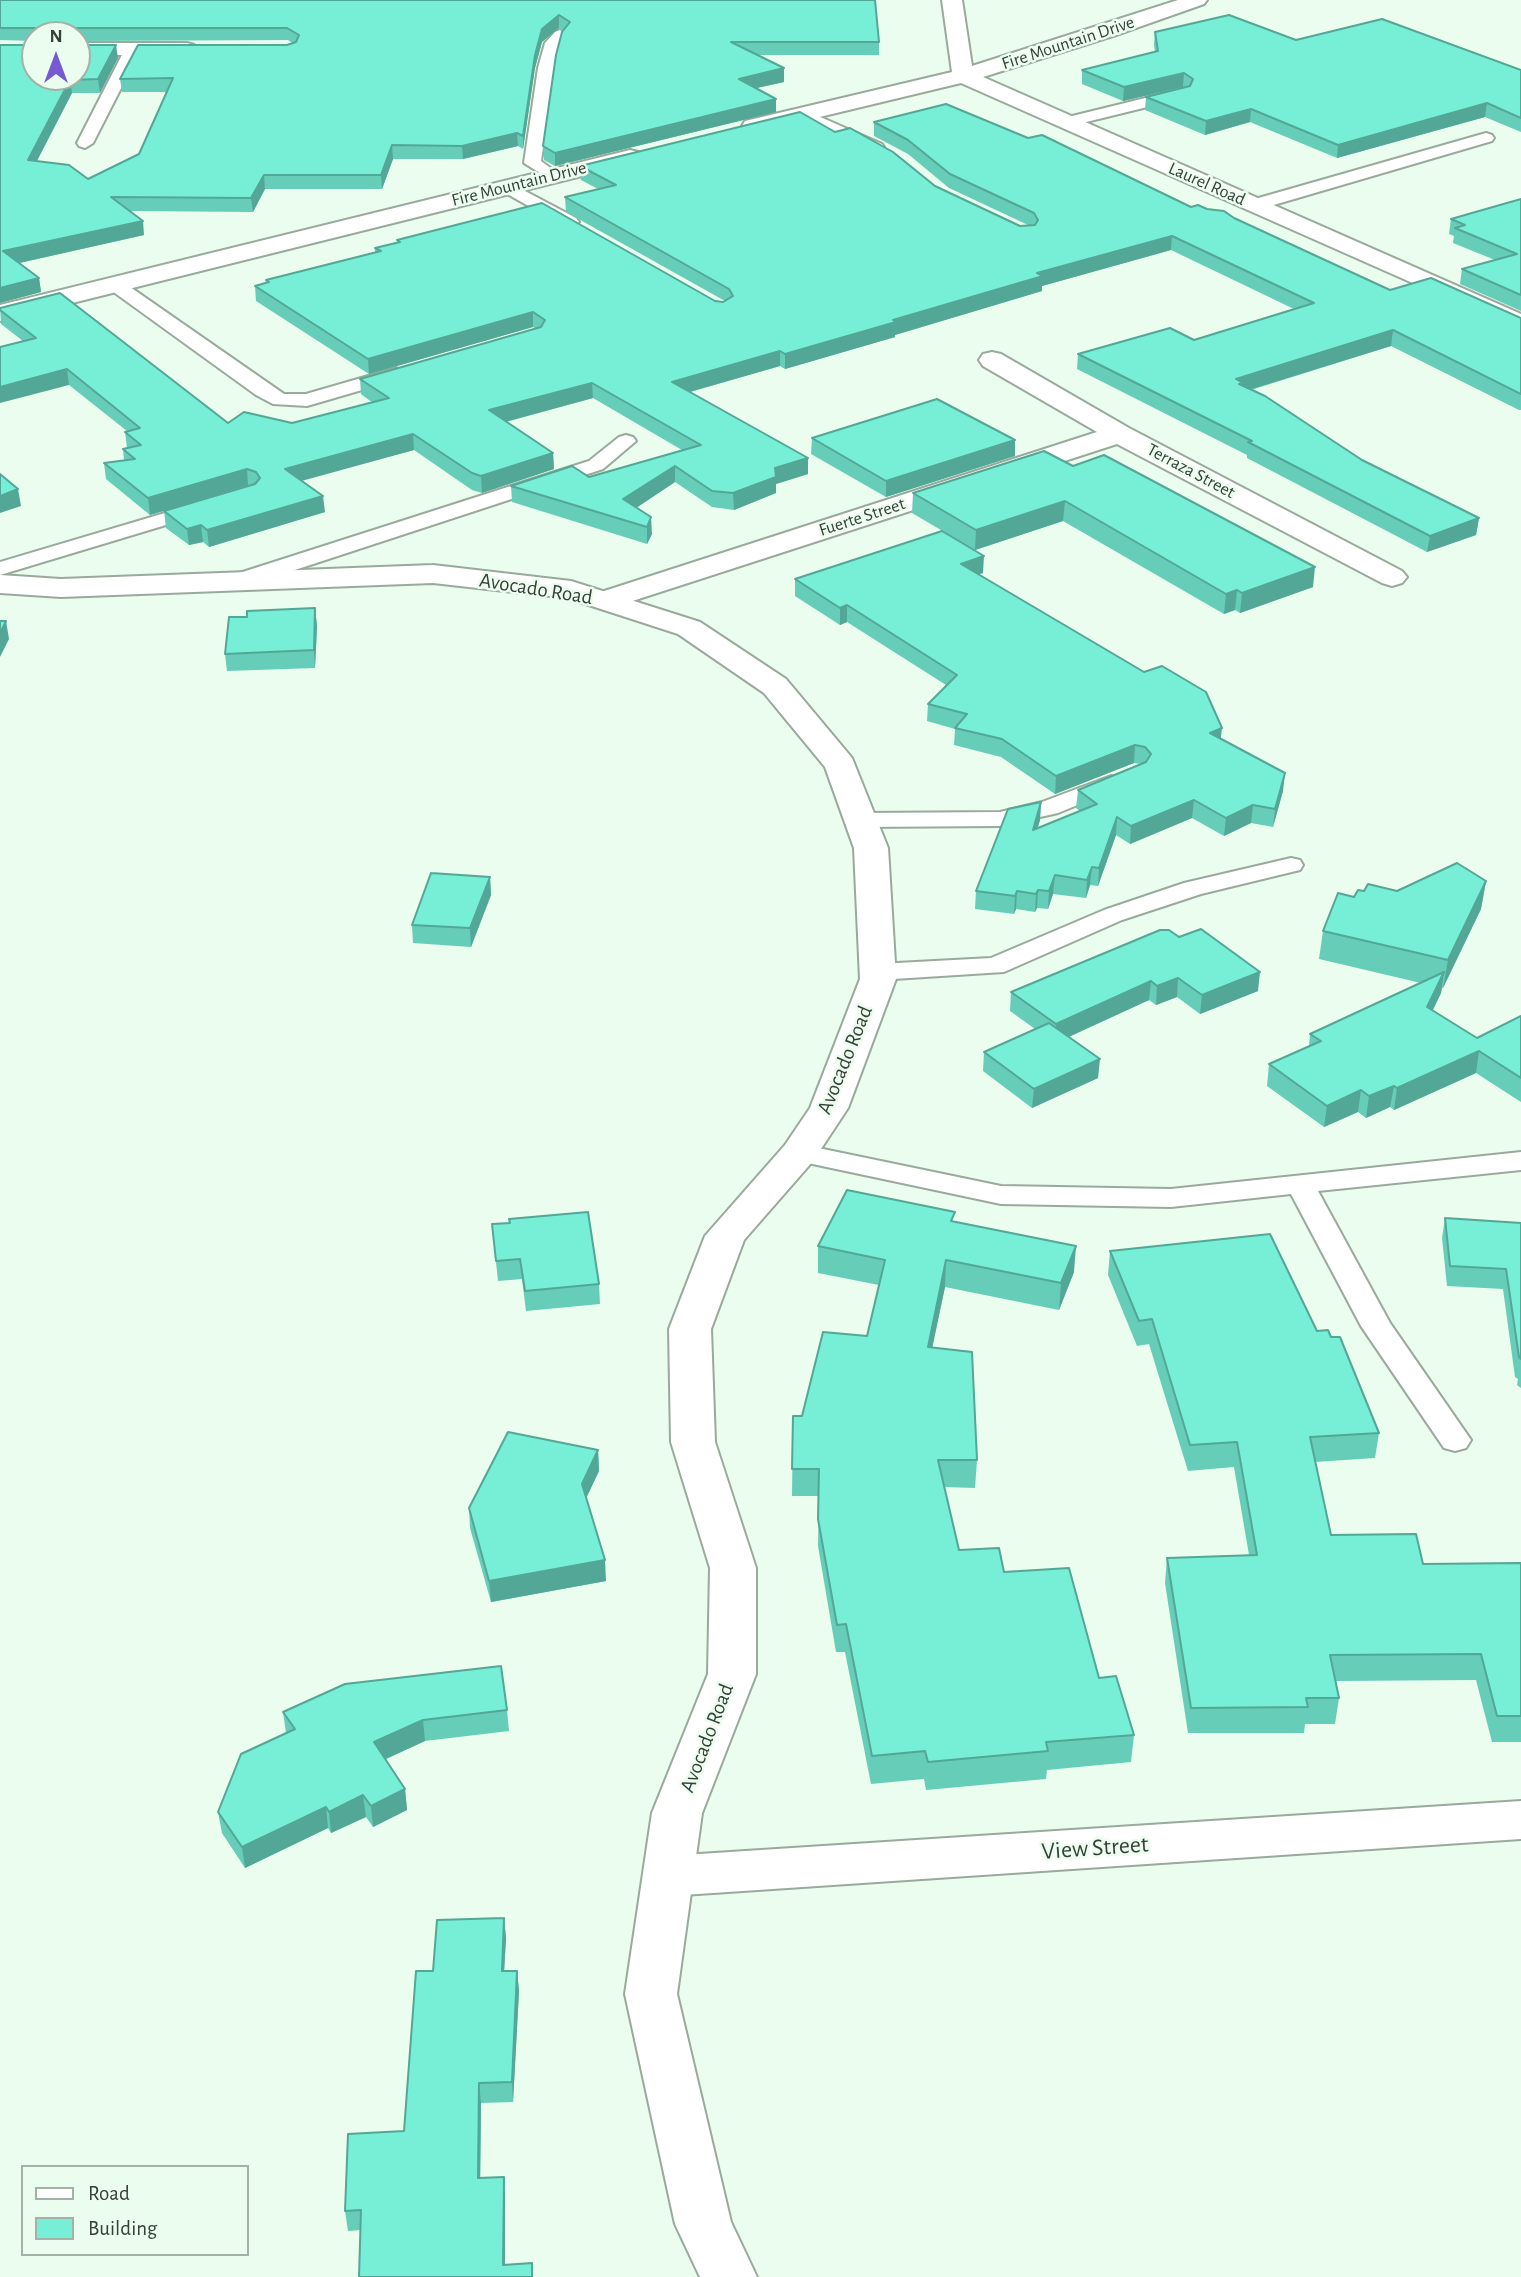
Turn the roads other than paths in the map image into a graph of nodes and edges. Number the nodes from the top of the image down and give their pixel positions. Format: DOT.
graph roads {
  1 [pos="952,0"];
  2 [pos="1197,0"];
  3 [pos="560,35"];
  4 [pos="91,49"];
  5 [pos="133,49"];
  6 [pos="210,49"];
  7 [pos="963,76"];
  8 [pos="1182,94"];
  9 [pos="802,114"];
  10 [pos="1066,122"];
  11 [pos="738,130"];
  12 [pos="1486,138"];
  13 [pos="85,143"];
  14 [pos="649,152"];
  15 [pos="889,154"];
  16 [pos="553,176"];
  17 [pos="508,187"];
  18 [pos="1254,205"];
  19 [pos="579,228"];
  20 [pos="114,285"];
  21 [pos="0,313"];
  22 [pos="1521,323"];
  23 [pos="992,360"];
  24 [pos="417,368"];
  25 [pos="1119,433"];
  26 [pos="625,440"];
  27 [pos="224,501"];
  28 [pos="0,569"];
  29 [pos="1392,577"];
  30 [pos="235,582"];
  31 [pos="0,584"];
  32 [pos="606,600"];
  33 [pos="1135,772"];
  34 [pos="861,820"];
  35 [pos="1291,864"];
  36 [pos="878,972"];
  37 [pos="799,1153"];
  38 [pos="1521,1161"];
  39 [pos="1300,1184"];
  40 [pos="1455,1440"];
  41 [pos="1521,1820"];
  42 [pos="668,1876"];
  43 [pos="730,2277"];
  1 -- 7 [label="street"];
  2 -- 7 [label="street, Fire Mountain Drive"];
  3 -- 16 [label="lane"];
  4 -- 5 [label="street"];
  5 -- 6 [label="street"];
  5 -- 13 [label="lane"];
  7 -- 9 [label="street, Fire Mountain Drive"];
  7 -- 10 [label="street, Laurel Road"];
  8 -- 10 [label="lane"];
  9 -- 11 [label="street, Fire Mountain Drive"];
  9 -- 15 [label="lane"];
  10 -- 18 [label="street, Laurel Road"];
  12 -- 18 [label="lane"];
  14 -- 16 [label="street, Fire Mountain Drive"];
  16 -- 17 [label="street, Fire Mountain Drive"];
  17 -- 19 [label="lane"];
  17 -- 20 [label="street, Fire Mountain Drive"];
  18 -- 22 [label="street, Laurel Road"];
  20 -- 21 [label="street, Fire Mountain Drive"];
  20 -- 24 [label="lane"];
  23 -- 25 [label="street, Terraza Street"];
  25 -- 29 [label="street, Terraza Street"];
  25 -- 32 [label="street, Fuerte Street"];
  26 -- 30 [label="lane"];
  27 -- 28 [label="lane"];
  30 -- 31 [label="street, Avocado Road"];
  30 -- 32 [label="street, Avocado Road"];
  32 -- 34 [label="street, Avocado Road"];
  33 -- 34 [label="lane"];
  34 -- 36 [label="street, Avocado Road"];
  35 -- 36 [label="lane"];
  36 -- 37 [label="street, Avocado Road"];
  37 -- 39 [label="lane"];
  37 -- 42 [label="street, Avocado Road"];
  38 -- 39 [label="lane"];
  39 -- 40 [label="lane"];
  41 -- 42 [label="street, View Street"];
  42 -- 43 [label="street, Avocado Road"];
}
